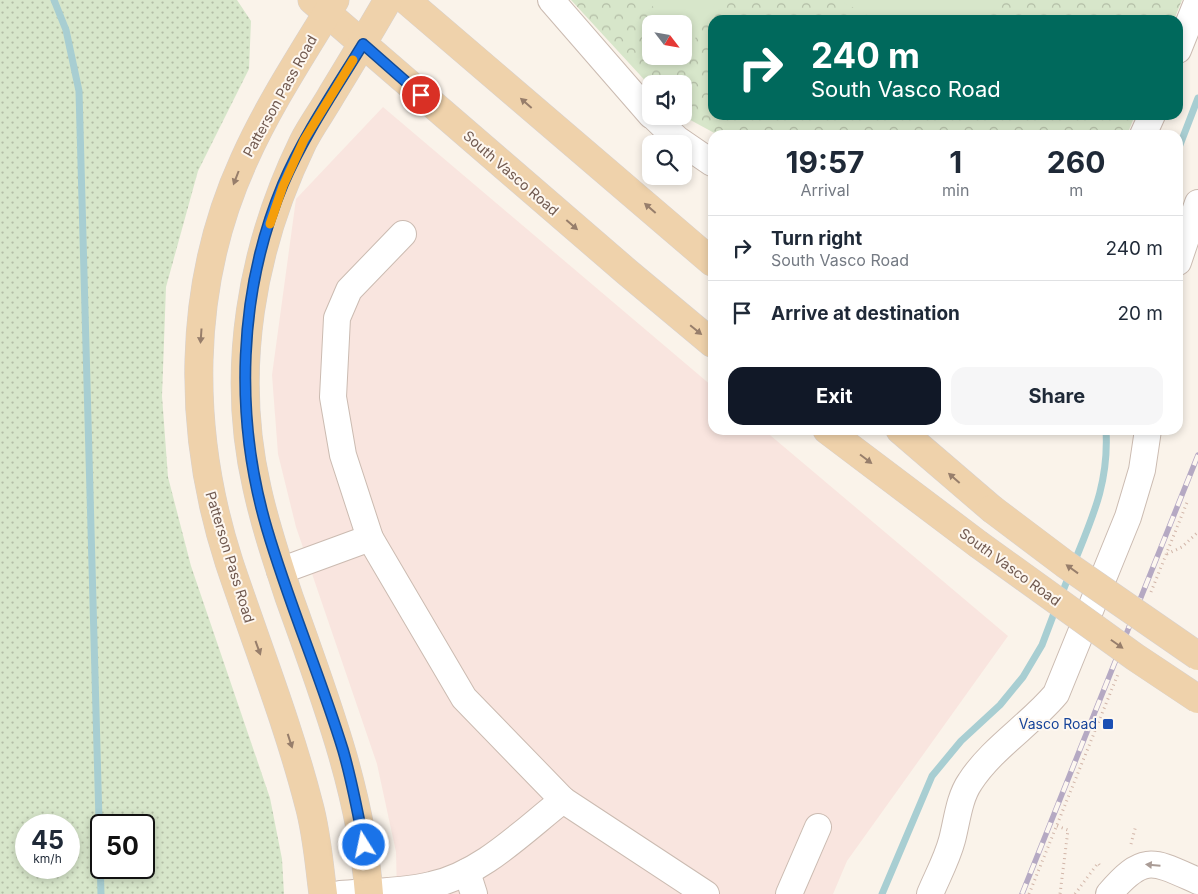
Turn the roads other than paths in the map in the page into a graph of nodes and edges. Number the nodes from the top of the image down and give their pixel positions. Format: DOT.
graph roads {
  1 [pos="388,0"];
  2 [pos="406,0"];
  3 [pos="551,0"];
  4 [pos="1198,0"];
  5 [pos="325,4"];
  6 [pos="1183,38"];
  7 [pos="363,44"];
  8 [pos="642,104"];
  9 [pos="662,125"];
  10 [pos="708,161"];
  11 [pos="1198,203"];
  12 [pos="403,234"];
  13 [pos="1183,247"];
  14 [pos="708,259"];
  15 [pos="708,340"];
  16 [pos="834,435"];
  17 [pos="906,435"];
  18 [pos="1147,435"];
  19 [pos="370,538"];
  20 [pos="280,570"];
  21 [pos="1198,656"];
  22 [pos="1198,699"];
  23 [pos="562,800"];
  24 [pos="818,827"];
  25 [pos="1198,881"];
  26 [pos="470,883"];
  27 [pos="369,893"];
  28 [pos="323,894"];
  29 [pos="340,894"];
  30 [pos="706,894"];
  31 [pos="789,894"];
  32 [pos="930,894"];
  33 [pos="1109,894"];
  1 -- 7 [label="main road"];
  14 -- 2 [label="main road, one-way"];
  3 -- 8 [label="lane"];
  4 -- 6 [label="lane"];
  5 -- 7 [label="main road, South Vasco Road"];
  5 -- 28 [label="main road, Patterson Pass Road, one-way"];
  7 -- 15 [label="main road, South Vasco Road, one-way"];
  7 -- 20 [label="main road"];
  9 -- 10 [label="lane"];
  11 -- 13 [label="lane"];
  12 -- 19 [label="lane"];
  16 -- 22 [label="main road, South Vasco Road, one-way, bridge"];
  21 -- 17 [label="main road, one-way, bridge"];
  18 -- 32 [label="lane"];
  19 -- 20 [label="lane"];
  19 -- 23 [label="lane"];
  20 -- 27 [label="main road"];
  23 -- 26 [label="lane"];
  23 -- 30 [label="lane"];
  24 -- 31 [label="lane"];
  25 -- 33 [label="lane, one-way"];
  26 -- 27 [label="lane"];
  27 -- 29 [label="lane"];
}
